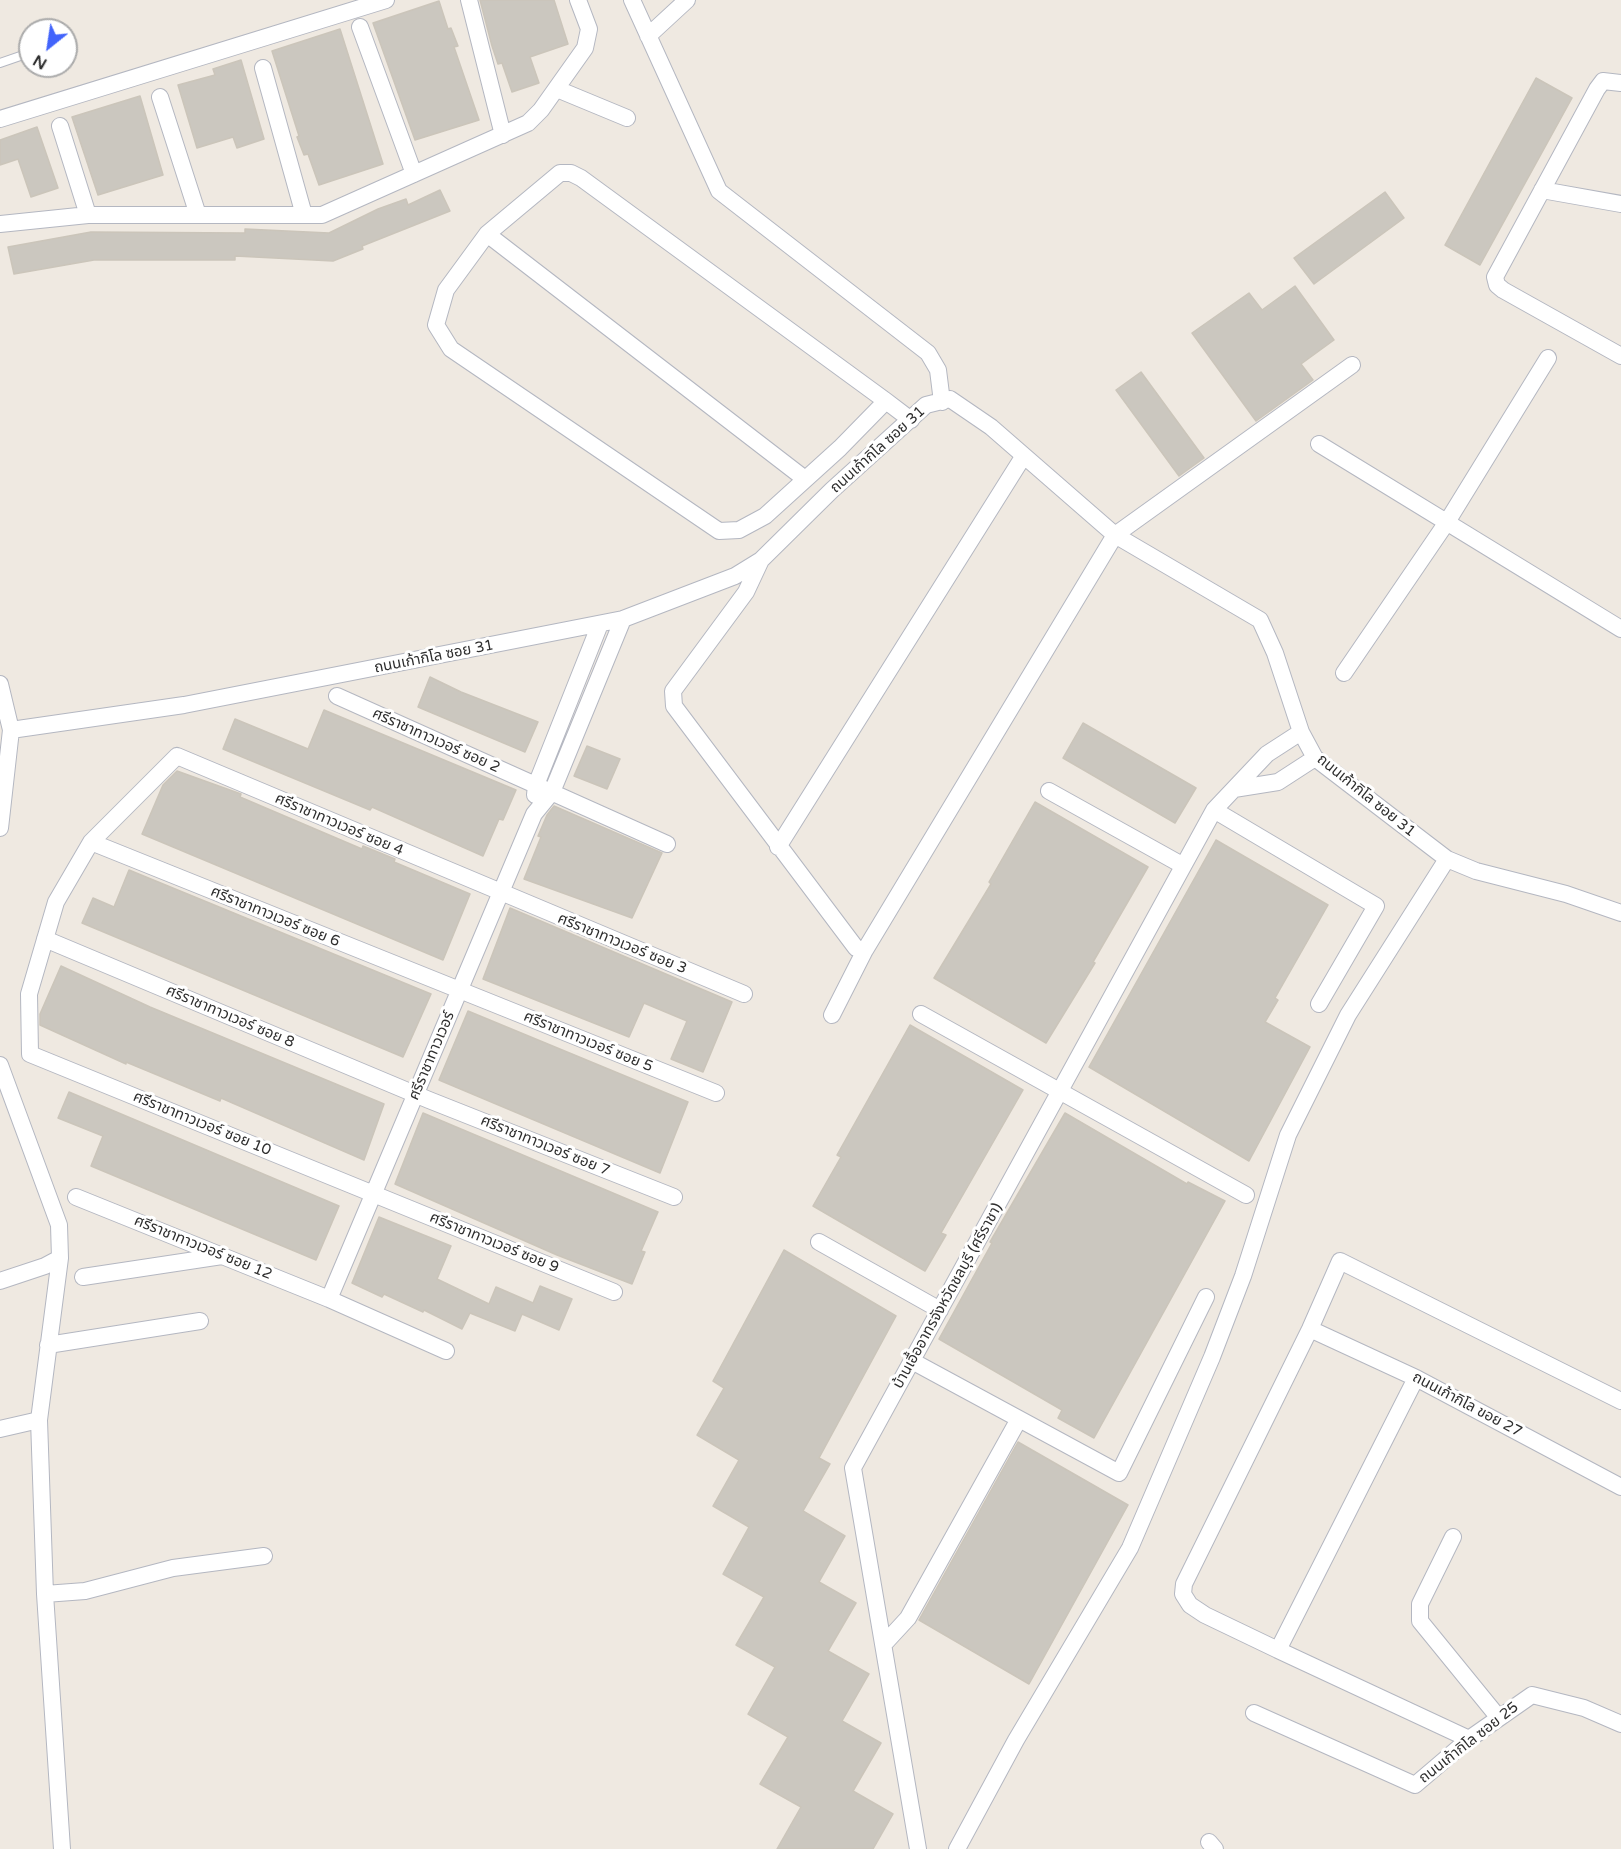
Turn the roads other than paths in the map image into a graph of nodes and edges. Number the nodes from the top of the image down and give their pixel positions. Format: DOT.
graph roads {
  1 [pos="386,0"];
  2 [pos="469,0"];
  3 [pos="578,0"];
  4 [pos="632,0"];
  5 [pos="687,0"];
  6 [pos="360,27"];
  7 [pos="648,36"];
  8 [pos="18,57"];
  9 [pos="0,63"];
  10 [pos="263,68"];
  11 [pos="1621,83"];
  12 [pos="557,89"];
  13 [pos="160,97"];
  14 [pos="627,118"];
  15 [pos="0,119"];
  16 [pos="60,126"];
  17 [pos="503,135"];
  18 [pos="414,174"];
  19 [pos="1542,190"];
  20 [pos="1621,204"];
  21 [pos="88,215"];
  22 [pos="198,215"];
  23 [pos="304,215"];
  24 [pos="0,224"];
  25 [pos="487,234"];
  26 [pos="1621,356"];
  27 [pos="1548,358"];
  28 [pos="1353,365"];
  29 [pos="886,401"];
  30 [pos="942,402"];
  31 [pos="911,420"];
  32 [pos="1319,444"];
  33 [pos="1023,457"];
  34 [pos="805,479"];
  35 [pos="1447,522"];
  36 [pos="1115,535"];
  37 [pos="761,560"];
  38 [pos="623,619"];
  39 [pos="600,624"];
  40 [pos="1621,629"];
  41 [pos="1344,673"];
  42 [pos="0,684"];
  43 [pos="337,696"];
  44 [pos="11,730"];
  45 [pos="1301,732"];
  46 [pos="1315,758"];
  47 [pos="536,785"];
  48 [pos="1234,789"];
  49 [pos="552,792"];
  50 [pos="1049,792"];
  51 [pos="1214,810"];
  52 [pos="534,814"];
  53 [pos="0,828"];
  54 [pos="92,842"];
  55 [pos="667,844"];
  56 [pos="778,847"];
  57 [pos="1447,859"];
  58 [pos="1182,865"];
  59 [pos="501,893"];
  60 [pos="1621,913"];
  61 [pos="45,939"];
  62 [pos="865,950"];
  63 [pos="459,992"];
  64 [pos="744,994"];
  65 [pos="1319,1004"];
  66 [pos="921,1014"];
  67 [pos="831,1015"];
  68 [pos="0,1065"];
  69 [pos="1059,1092"];
  70 [pos="716,1093"];
  71 [pos="416,1094"];
  72 [pos="374,1194"];
  73 [pos="1246,1195"];
  74 [pos="76,1197"];
  75 [pos="674,1197"];
  76 [pos="819,1242"];
  77 [pos="223,1256"];
  78 [pos="60,1258"];
  79 [pos="83,1277"];
  80 [pos="0,1281"];
  81 [pos="614,1292"];
  82 [pos="1206,1297"];
  83 [pos="329,1299"];
  84 [pos="940,1310"];
  85 [pos="200,1321"];
  86 [pos="1310,1329"];
  87 [pos="48,1345"];
  88 [pos="446,1351"];
  89 [pos="912,1361"];
  90 [pos="1416,1378"];
  91 [pos="1621,1401"];
  92 [pos="1020,1419"];
  93 [pos="39,1420"];
  94 [pos="0,1429"];
  95 [pos="1621,1487"];
  96 [pos="1453,1537"];
  97 [pos="264,1556"];
  98 [pos="45,1594"];
  99 [pos="884,1644"];
  100 [pos="1278,1650"];
  101 [pos="1254,1713"];
  102 [pos="1499,1718"];
  103 [pos="1621,1724"];
  104 [pos="1469,1739"];
  105 [pos="958,1848"];
  106 [pos="62,1849"];
  107 [pos="918,1849"];
  1 -- 15 [label="street"];
  2 -- 17 [label="street"];
  3 -- 12 [label="street"];
  4 -- 7 [label="street"];
  5 -- 7 [label="street"];
  6 -- 18 [label="street"];
  7 -- 30 [label="street"];
  8 -- 9 [label="lane"];
  10 -- 23 [label="street"];
  11 -- 19 [label="street"];
  12 -- 14 [label="street"];
  12 -- 17 [label="street"];
  13 -- 22 [label="street"];
  16 -- 21 [label="street"];
  17 -- 18 [label="street"];
  18 -- 23 [label="street"];
  19 -- 20 [label="street"];
  19 -- 26 [label="street"];
  21 -- 22 [label="street"];
  21 -- 24 [label="street"];
  22 -- 23 [label="street"];
  25 -- 29 [label="street"];
  25 -- 34 [label="street"];
  25 -- 34 [label="street"];
  27 -- 35 [label="street"];
  28 -- 36 [label="street"];
  29 -- 31 [label="street"];
  29 -- 34 [label="street"];
  30 -- 31 [label="street, ถนนเก้ากิโล ซอย 31"];
  30 -- 33 [label="street, ถนนเก้ากิโล ซอย 31"];
  31 -- 37 [label="street, ถนนเก้ากิโล ซอย 31"];
  32 -- 35 [label="street"];
  33 -- 36 [label="street, ถนนเก้ากิโล ซอย 31"];
  33 -- 56 [label="street"];
  35 -- 40 [label="street"];
  35 -- 41 [label="street"];
  36 -- 45 [label="street, ถนนเก้ากิโล ซอย 31"];
  36 -- 62 [label="street"];
  37 -- 38 [label="street, ถนนเก้ากิโล ซอย 31"];
  37 -- 56 [label="street"];
  38 -- 39 [label="street, ถนนเก้ากิโล ซอย 31"];
  38 -- 49 [label="street, ศรีราชาทาวเวอร์"];
  39 -- 44 [label="street, ถนนเก้ากิโล ซอย 31"];
  39 -- 47 [label="street, ศรีราชาทาวเวอร์"];
  42 -- 44 [label="street"];
  43 -- 47 [label="street, ศรีราชาทาวเวอร์ ซอย 2"];
  44 -- 53 [label="street"];
  45 -- 46 [label="street, ถนนเก้ากิโล ซอย 31"];
  45 -- 48 [label="street, บ้านเอื้ออาทรจังหวัดชลบุรี (ศรีราชา)"];
  46 -- 48 [label="street"];
  46 -- 57 [label="street, ถนนเก้ากิโล ซอย 31"];
  47 -- 49 [label="street, ศรีราชาทาวเวอร์ ซอย 2"];
  47 -- 52 [label="street, ศรีราชาทาวเวอร์"];
  48 -- 51 [label="street, บ้านเอื้ออาทรจังหวัดชลบุรี (ศรีราชา)"];
  49 -- 52 [label="street, ศรีราชาทาวเวอร์"];
  49 -- 55 [label="street, ศรีราชาทาวเวอร์ ซอย 2"];
  50 -- 58 [label="street"];
  51 -- 58 [label="street, บ้านเอื้ออาทรจังหวัดชลบุรี (ศรีราชา)"];
  51 -- 65 [label="street"];
  52 -- 59 [label="street, ศรีราชาทาวเวอร์"];
  54 -- 59 [label="street, ศรีราชาทาวเวอร์ ซอย 4"];
  54 -- 61 [label="street"];
  54 -- 63 [label="street, ศรีราชาทาวเวอร์ ซอย 6"];
  56 -- 62 [label="street"];
  57 -- 60 [label="street, ถนนเก้ากิโล ซอย 31"];
  57 -- 105 [label="street"];
  58 -- 69 [label="street, บ้านเอื้ออาทรจังหวัดชลบุรี (ศรีราชา)"];
  59 -- 63 [label="street, ศรีราชาทาวเวอร์"];
  59 -- 64 [label="street, ศรีราชาทาวเวอร์ ซอย 3"];
  61 -- 71 [label="street, ศรีราชาทาวเวอร์ ซอย 8"];
  61 -- 72 [label="street, ศรีราชาทาวเวอร์ ซอย 10"];
  62 -- 67 [label="street"];
  63 -- 70 [label="street, ศรีราชาทาวเวอร์ ซอย 5"];
  63 -- 71 [label="street, ศรีราชาทาวเวอร์"];
  66 -- 69 [label="street"];
  68 -- 78 [label="street"];
  69 -- 73 [label="street"];
  69 -- 84 [label="street, บ้านเอื้ออาทรจังหวัดชลบุรี (ศรีราชา)"];
  71 -- 72 [label="street, ศรีราชาทาวเวอร์"];
  71 -- 75 [label="street, ศรีราชาทาวเวอร์ ซอย 7"];
  72 -- 81 [label="street, ศรีราชาทาวเวอร์ ซอย 9"];
  72 -- 83 [label="street, ศรีราชาทาวเวอร์"];
  74 -- 77 [label="street, ศรีราชาทาวเวอร์ ซอย 12"];
  76 -- 84 [label="street"];
  77 -- 79 [label="street"];
  77 -- 83 [label="street, ศรีราชาทาวเวอร์ ซอย 12"];
  78 -- 80 [label="street"];
  78 -- 87 [label="street"];
  82 -- 92 [label="street"];
  83 -- 88 [label="street, ศรีราชาทาวเวอร์ ซอย 12"];
  84 -- 89 [label="street, บ้านเอื้ออาทรจังหวัดชลบุรี (ศรีราชา)"];
  85 -- 87 [label="street"];
  86 -- 90 [label="street, ถนนเก้ากิโล ขอย 27"];
  86 -- 91 [label="street"];
  86 -- 100 [label="street"];
  87 -- 93 [label="street"];
  89 -- 92 [label="street"];
  89 -- 99 [label="street, บ้านเอื้ออาทรจังหวัดชลบุรี (ศรีราชา)"];
  90 -- 95 [label="street, ถนนเก้ากิโล ขอย 27"];
  90 -- 100 [label="street"];
  92 -- 99 [label="street"];
  93 -- 94 [label="street"];
  93 -- 98 [label="street"];
  96 -- 102 [label="street"];
  97 -- 98 [label="street"];
  98 -- 106 [label="street"];
  99 -- 107 [label="street, บ้านเอื้ออาทรจังหวัดชลบุรี (ศรีราชา)"];
  100 -- 104 [label="street"];
  101 -- 104 [label="street, ถนนเก้ากิโล ซอย 25"];
  102 -- 103 [label="street, ถนนเก้ากิโล ซอย 25"];
  102 -- 104 [label="street, ถนนเก้ากิโล ซอย 25"];
}
